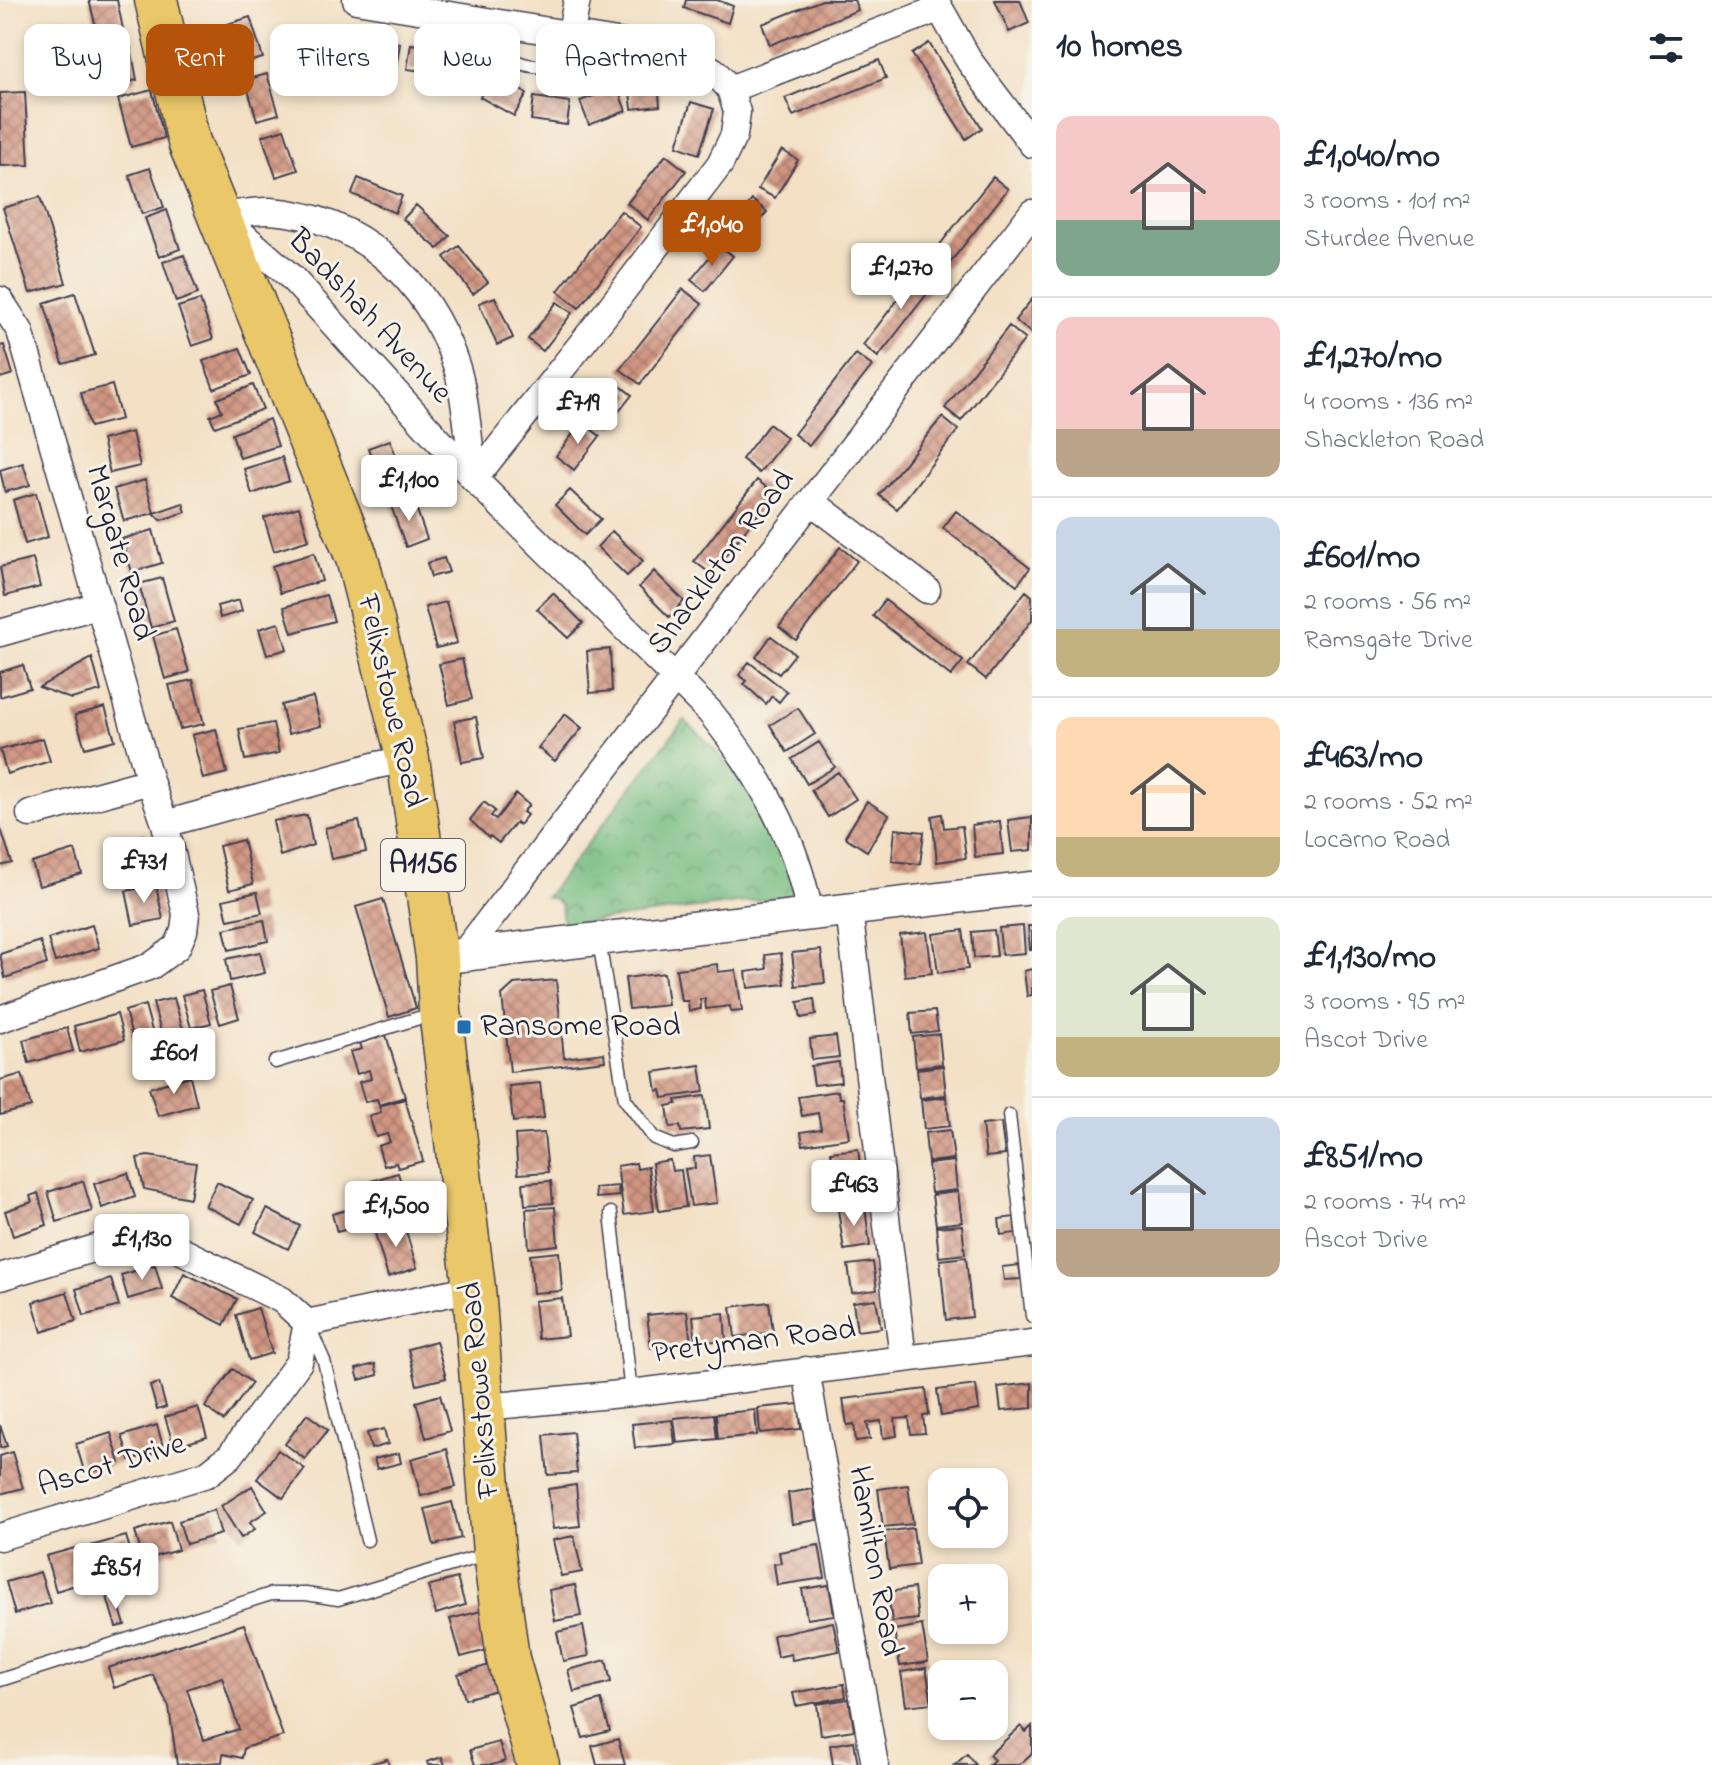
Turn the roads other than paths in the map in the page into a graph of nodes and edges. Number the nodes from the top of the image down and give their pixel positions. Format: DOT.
graph roads {
  1 [pos="156,0"];
  2 [pos="356,0"];
  3 [pos="577,0"];
  4 [pos="937,4"];
  5 [pos="475,18"];
  6 [pos="573,24"];
  7 [pos="536,28"];
  8 [pos="536,66"];
  9 [pos="715,72"];
  10 [pos="730,89"];
  11 [pos="1032,144"];
  12 [pos="1032,213"];
  13 [pos="221,216"];
  14 [pos="1,304"];
  15 [pos="474,479"];
  16 [pos="812,502"];
  17 [pos="927,590"];
  18 [pos="99,605"];
  19 [pos="0,633"];
  20 [pos="676,679"];
  21 [pos="408,759"];
  22 [pos="150,781"];
  23 [pos="30,814"];
  24 [pos="165,824"];
  25 [pos="1032,888"];
  26 [pos="849,910"];
  27 [pos="810,915"];
  28 [pos="599,941"];
  29 [pos="450,955"];
  30 [pos="440,1011"];
  31 [pos="0,1019"];
  32 [pos="275,1062"];
  33 [pos="1009,1115"];
  34 [pos="654,1138"];
  35 [pos="692,1143"];
  36 [pos="644,1149"];
  37 [pos="611,1213"];
  38 [pos="0,1277"];
  39 [pos="474,1288"];
  40 [pos="1032,1316"];
  41 [pos="307,1323"];
  42 [pos="1032,1343"];
  43 [pos="903,1358"];
  44 [pos="806,1370"];
  45 [pos="631,1393"];
  46 [pos="485,1407"];
  47 [pos="0,1537"];
  48 [pos="367,1540"];
  49 [pos="494,1553"];
  50 [pos="0,1680"];
  51 [pos="538,1765"];
  52 [pos="875,1765"];
  1 -- 13 [label="main road, Felixstowe Road / A1156"];
  2 -- 5 [label="street"];
  3 -- 6 [label="street"];
  4 -- 10 [label="street"];
  4 -- 11 [label="street"];
  5 -- 7 [label="street"];
  5 -- 8 [label="lane"];
  9 -- 10 [label="street"];
  10 -- 15 [label="street"];
  12 -- 16 [label="street, Shackleton Road"];
  13 -- 15 [label="street, Badshah Avenue"];
  13 -- 15 [label="street"];
  13 -- 21 [label="main road, Felixstowe Road / A1156"];
  14 -- 18 [label="street, Margate Road"];
  15 -- 20 [label="street, Badshah Avenue"];
  16 -- 17 [label="street"];
  16 -- 20 [label="street, Shackleton Road"];
  18 -- 19 [label="street"];
  18 -- 22 [label="street, Margate Road"];
  20 -- 27 [label="street, Badshah Avenue"];
  20 -- 29 [label="street, Shackleton Road"];
  21 -- 24 [label="street"];
  21 -- 29 [label="main road, Felixstowe Road / A1156"];
  22 -- 23 [label="street"];
  22 -- 24 [label="street, Margate Road"];
  24 -- 31 [label="street, Margate Road"];
  25 -- 26 [label="street"];
  26 -- 27 [label="street"];
  26 -- 43 [label="street"];
  27 -- 28 [label="street"];
  28 -- 29 [label="street"];
  28 -- 34 [label="lane"];
  29 -- 30 [label="main road, Felixstowe Road / A1156"];
  30 -- 32 [label="lane"];
  30 -- 39 [label="main road, Felixstowe Road / A1156"];
  33 -- 40 [label="lane"];
  34 -- 35 [label="lane"];
  34 -- 36 [label="lane"];
  37 -- 45 [label="lane"];
  38 -- 41 [label="street"];
  39 -- 41 [label="street"];
  39 -- 46 [label="main road, Felixstowe Road / A1156"];
  41 -- 47 [label="street, Ascot Drive"];
  41 -- 48 [label="lane"];
  42 -- 43 [label="street, Pretyman Road"];
  43 -- 44 [label="street, Pretyman Road"];
  44 -- 45 [label="street, Pretyman Road"];
  44 -- 52 [label="street, Hamilton Road"];
  45 -- 46 [label="street, Pretyman Road"];
  46 -- 49 [label="main road, Felixstowe Road / A1156"];
  49 -- 50 [label="lane"];
  49 -- 51 [label="main road, Felixstowe Road / A1156"];
}
